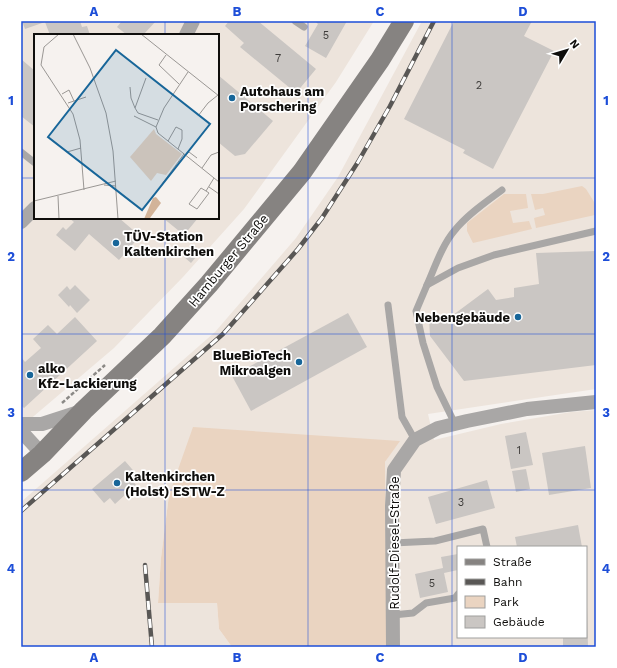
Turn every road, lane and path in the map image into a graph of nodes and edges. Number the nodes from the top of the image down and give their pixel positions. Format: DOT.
graph roads {
  1 [pos="194,21"];
  2 [pos="295,21"];
  3 [pos="404,21"];
  4 [pos="304,27"];
  5 [pos="187,34"];
  6 [pos="21,152"];
  7 [pos="34,162"];
  8 [pos="502,190"];
  9 [pos="34,209"];
  10 [pos="21,222"];
  11 [pos="596,231"];
  12 [pos="427,285"];
  13 [pos="388,306"];
  14 [pos="109,362"];
  15 [pos="596,402"];
  16 [pos="56,406"];
  17 [pos="84,410"];
  18 [pos="21,424"];
  19 [pos="455,424"];
  20 [pos="21,432"];
  21 [pos="415,440"];
  22 [pos="42,454"];
  23 [pos="21,471"];
  24 [pos="393,543"];
  25 [pos="486,546"];
  26 [pos="457,595"];
  27 [pos="393,614"];
  28 [pos="393,647"];
  1 -- 5 [label="street"];
  2 -- 4 [label="lane"];
  3 -- 17 [label="main road, Hamburger Straße"];
  6 -- 7 [label="lane"];
  8 -- 12 [label="lane"];
  9 -- 10 [label="street"];
  11 -- 12 [label="lane"];
  12 -- 19 [label="lane"];
  13 -- 21 [label="lane"];
  14 -- 16 [label="path"];
  15 -- 19 [label="street, Rudolf-Diesel-Straße"];
  17 -- 18 [label="street"];
  17 -- 22 [label="main road, Hamburger Straße"];
  19 -- 21 [label="street, Rudolf-Diesel-Straße"];
  20 -- 22 [label="street"];
  21 -- 24 [label="street, Rudolf-Diesel-Straße"];
  22 -- 23 [label="main road, Hamburger Straße"];
  24 -- 25 [label="lane"];
  24 -- 27 [label="street, Rudolf-Diesel-Straße"];
  26 -- 27 [label="lane"];
  27 -- 28 [label="street, Rudolf-Diesel-Straße"];
}
